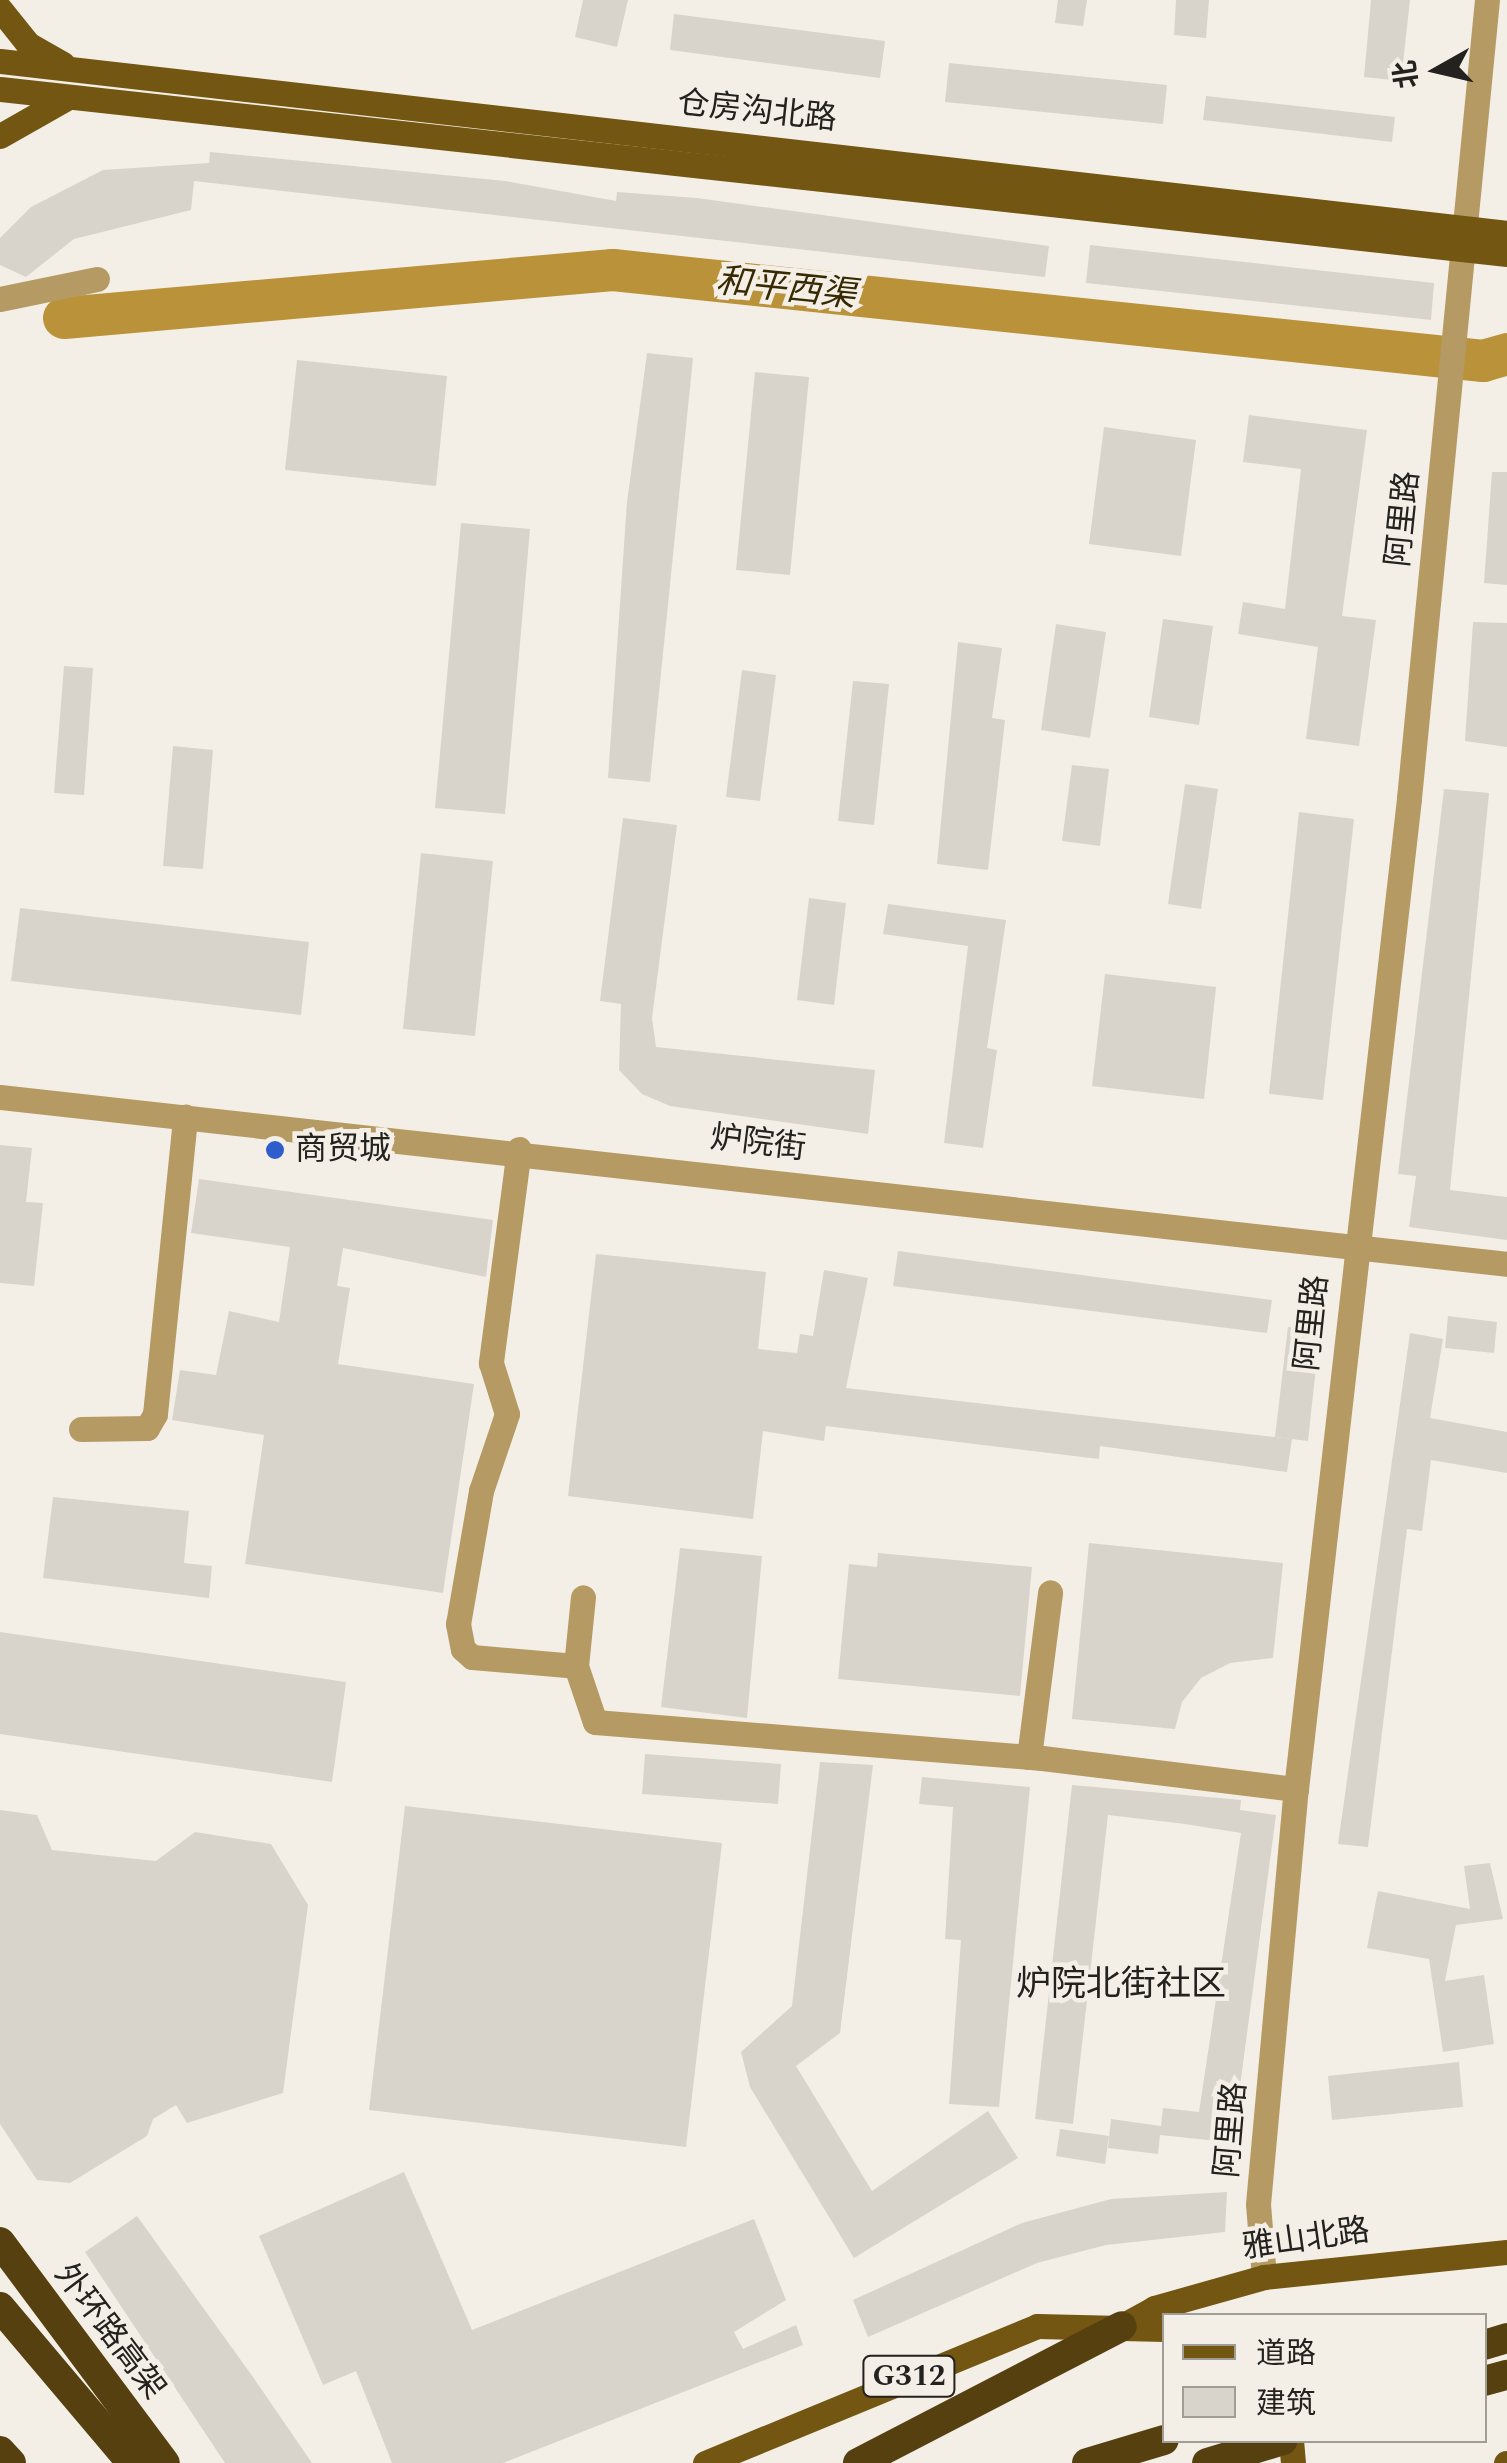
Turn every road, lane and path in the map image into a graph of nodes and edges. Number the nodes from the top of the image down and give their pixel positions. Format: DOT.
graph roads {
  1 [pos="1486,0"];
  2 [pos="0,9"];
  3 [pos="0,61"];
  4 [pos="72,69"];
  5 [pos="0,89"];
  6 [pos="70,97"];
  7 [pos="0,136"];
  8 [pos="1507,233"];
  9 [pos="1461,238"];
  10 [pos="1507,254"];
  11 [pos="98,279"];
  12 [pos="0,299"];
  13 [pos="0,1097"];
  14 [pos="186,1117"];
  15 [pos="519,1150"];
  16 [pos="1354,1246"];
  17 [pos="1507,1264"];
  18 [pos="80,1429"];
  19 [pos="1050,1592"];
  20 [pos="583,1597"];
  21 [pos="576,1666"];
  22 [pos="1029,1757"];
  23 [pos="1296,1788"];
  24 [pos="0,2242"];
  25 [pos="1507,2252"];
  26 [pos="1264,2277"];
  27 [pos="0,2307"];
  28 [pos="1122,2326"];
  29 [pos="1162,2329"];
  30 [pos="1162,2441"];
  31 [pos="1277,2443"];
  32 [pos="0,2451"];
  33 [pos="11,2463"];
  34 [pos="132,2463"];
  35 [pos="165,2463"];
  36 [pos="705,2463"];
  37 [pos="858,2463"];
  38 [pos="1087,2463"];
  39 [pos="1207,2463"];
  1 -- 9 [label="street, 阿里路"];
  2 -- 4 [label="main road"];
  3 -- 4 [label="main road, 仓房沟北路"];
  4 -- 9 [label="main road, 仓房沟北路"];
  5 -- 6 [label="main road, 仓房沟北路"];
  6 -- 7 [label="main road"];
  6 -- 9 [label="main road, 仓房沟北路"];
  8 -- 9 [label="main road, 仓房沟北路"];
  9 -- 10 [label="main road, 仓房沟北路"];
  9 -- 16 [label="street, 阿里路"];
  11 -- 12 [label="street"];
  13 -- 14 [label="street, 炉院街"];
  14 -- 15 [label="street, 炉院街"];
  14 -- 18 [label="street"];
  15 -- 16 [label="street, 炉院街"];
  15 -- 21 [label="street"];
  16 -- 17 [label="street, 炉院街"];
  16 -- 23 [label="street, 阿里路"];
  19 -- 22 [label="street"];
  20 -- 21 [label="street"];
  21 -- 22 [label="street"];
  22 -- 23 [label="street"];
  23 -- 26 [label="street, 阿里路"];
  24 -- 35 [label="highway, 外环路高架"];
  25 -- 26 [label="main road, 雅山北路 / G312"];
  26 -- 28 [label="main road, 雅山北路 / G312"];
  27 -- 34 [label="highway, 外环路高架"];
  28 -- 29 [label="main road"];
  28 -- 36 [label="main road, G312"];
  28 -- 37 [label="highway"];
  30 -- 38 [label="highway"];
  31 -- 39 [label="highway"];
  32 -- 33 [label="highway"];
}
